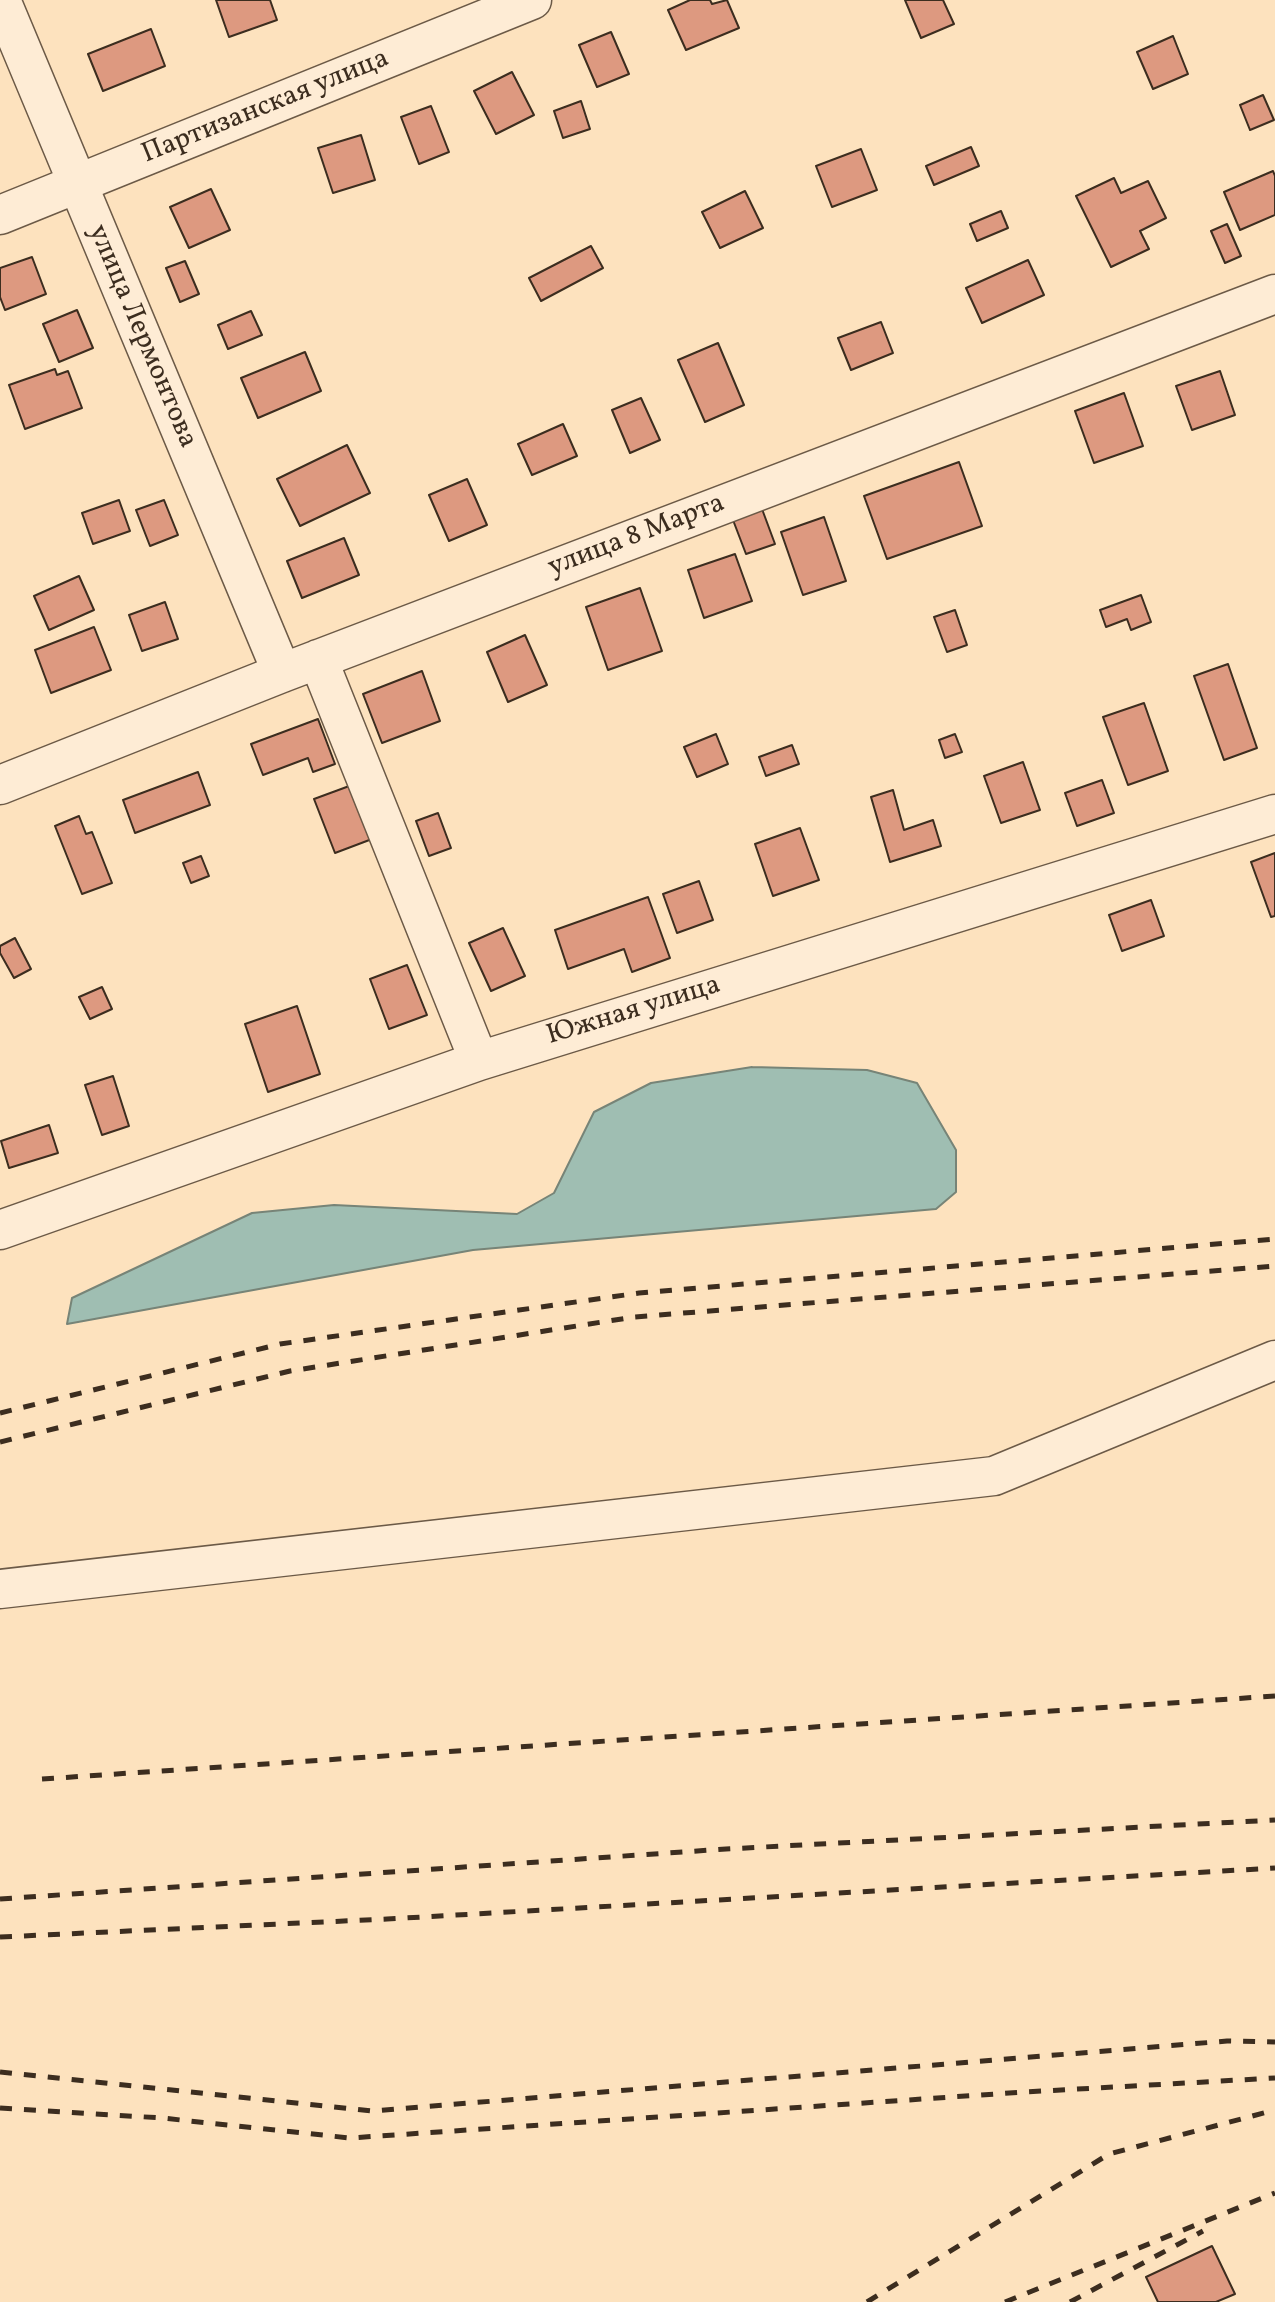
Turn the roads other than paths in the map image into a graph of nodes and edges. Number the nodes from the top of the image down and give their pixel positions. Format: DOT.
graph roads {
  1 [pos="1,0"];
  2 [pos="532,0"];
  3 [pos="78,185"];
  4 [pos="0,215"];
  5 [pos="1275,294"];
  6 [pos="318,659"];
  7 [pos="282,673"];
  8 [pos="0,785"];
  9 [pos="1275,814"];
  10 [pos="479,1061"];
  11 [pos="0,1230"];
  12 [pos="1275,1360"];
  13 [pos="0,1589"];
  1 -- 3 [label="street, улица Лермонтова"];
  2 -- 3 [label="street, Партизанская улица"];
  3 -- 4 [label="street, Партизанская улица"];
  3 -- 7 [label="street, улица Лермонтова"];
  5 -- 6 [label="street, улица 8 Марта"];
  6 -- 7 [label="street, улица 8 Марта"];
  6 -- 10 [label="street"];
  7 -- 8 [label="street, улица 8 Марта"];
  9 -- 10 [label="street, Южная улица"];
  10 -- 11 [label="street, Южная улица"];
  12 -- 13 [label="street"];
}
